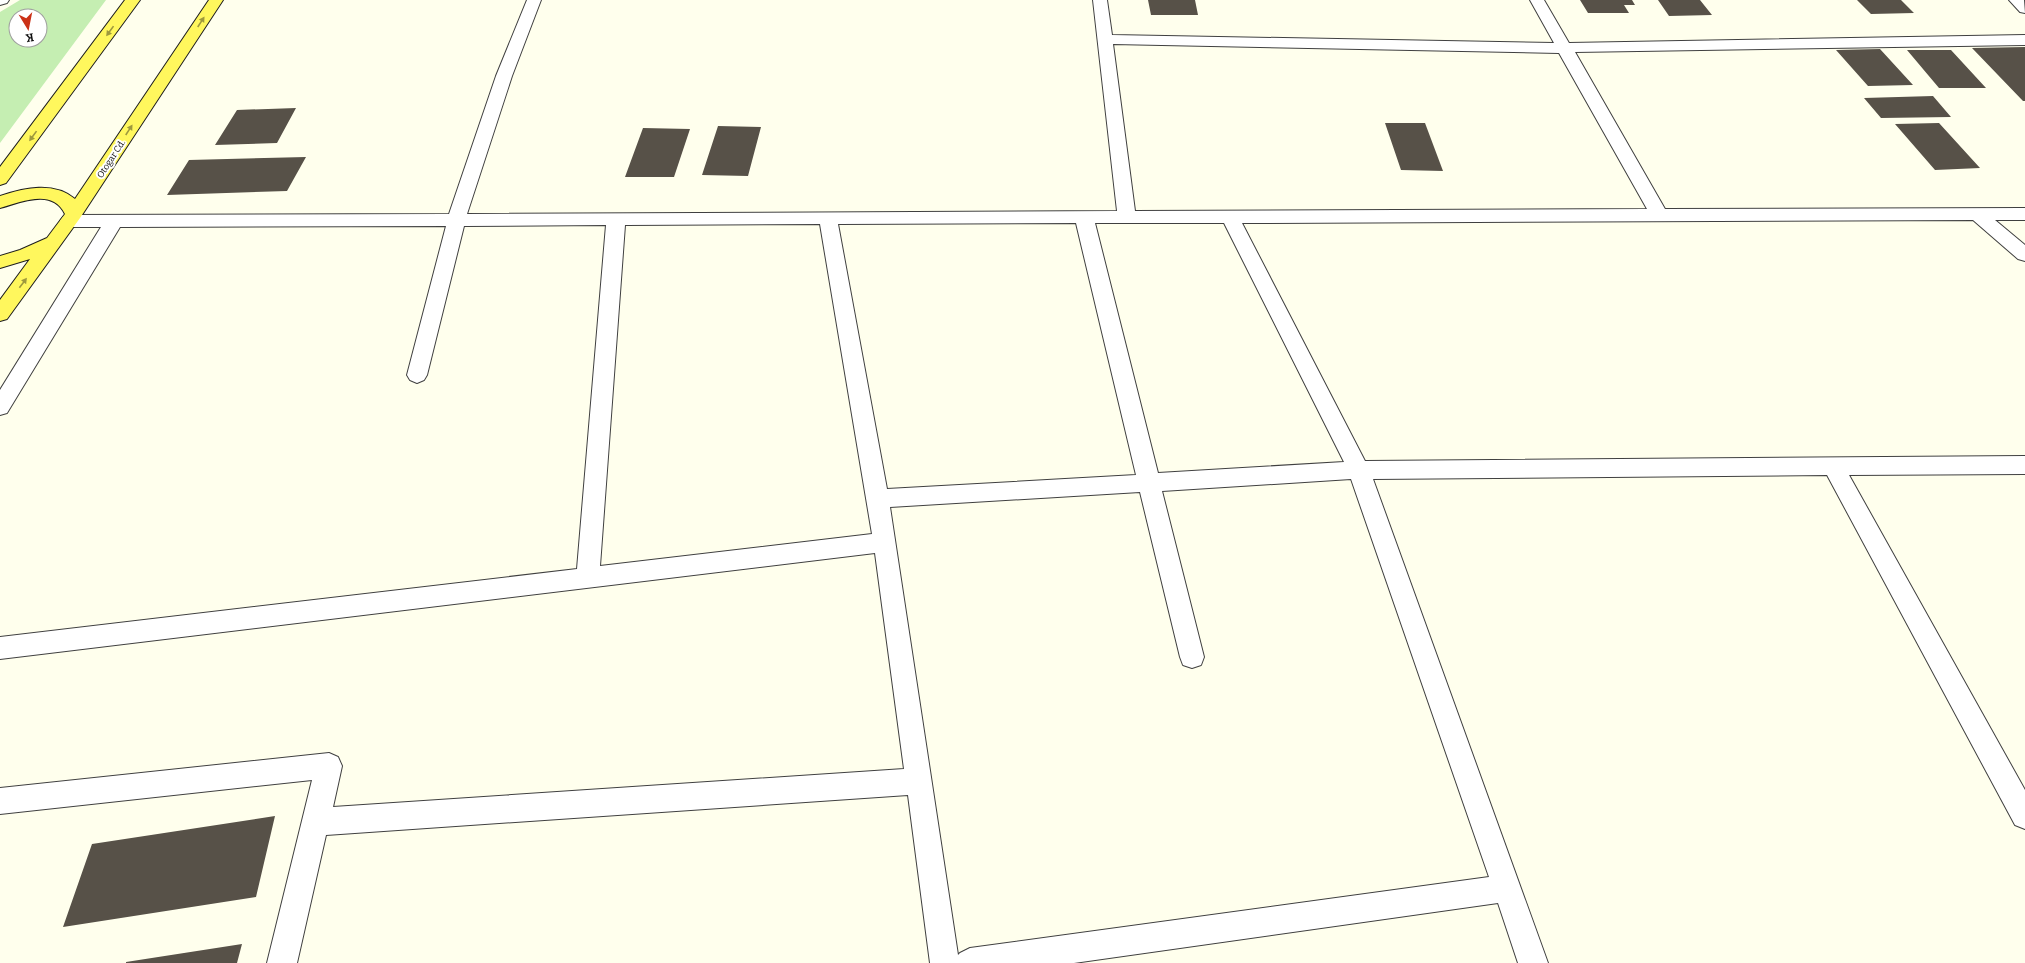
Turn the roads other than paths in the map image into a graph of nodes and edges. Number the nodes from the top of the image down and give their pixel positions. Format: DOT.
graph roads {
  1 [pos="134,0"];
  2 [pos="216,0"];
  3 [pos="534,0"];
  4 [pos="1100,0"];
  5 [pos="1537,0"];
  6 [pos="2016,0"];
  7 [pos="2025,9"];
  8 [pos="1104,39"];
  9 [pos="2025,40"];
  10 [pos="1564,48"];
  11 [pos="0,179"];
  12 [pos="0,202"];
  13 [pos="1977,214"];
  14 [pos="2025,214"];
  15 [pos="1659,215"];
  16 [pos="1084,217"];
  17 [pos="1127,217"];
  18 [pos="1230,217"];
  19 [pos="72,218"];
  20 [pos="828,218"];
  21 [pos="616,219"];
  22 [pos="456,220"];
  23 [pos="114,221"];
  24 [pos="55,241"];
  25 [pos="2025,255"];
  26 [pos="0,262"];
  27 [pos="0,314"];
  28 [pos="417,375"];
  29 [pos="0,407"];
  30 [pos="2025,465"];
  31 [pos="1833,466"];
  32 [pos="1359,470"];
  33 [pos="1149,482"];
  34 [pos="877,499"];
  35 [pos="885,542"];
  36 [pos="588,578"];
  37 [pos="0,648"];
  38 [pos="1192,657"];
  39 [pos="919,781"];
  40 [pos="0,801"];
  41 [pos="2024,812"];
  42 [pos="315,822"];
  43 [pos="1507,888"];
  44 [pos="282,963"];
  45 [pos="945,963"];
  46 [pos="970,963"];
  47 [pos="1533,963"];
  1 -- 11 [label="main road, one-way"];
  19 -- 2 [label="main road, Otogar Cd., one-way"];
  3 -- 22 [label="street"];
  4 -- 8 [label="street"];
  5 -- 10 [label="street"];
  6 -- 7 [label="street"];
  8 -- 10 [label="street"];
  8 -- 17 [label="street"];
  9 -- 10 [label="street"];
  10 -- 15 [label="street"];
  12 -- 19 [label="main road"];
  13 -- 14 [label="street"];
  13 -- 15 [label="street"];
  13 -- 25 [label="street"];
  15 -- 18 [label="street"];
  16 -- 17 [label="street"];
  16 -- 20 [label="street"];
  16 -- 33 [label="street"];
  17 -- 18 [label="street"];
  18 -- 32 [label="street"];
  19 -- 23 [label="street"];
  19 -- 24 [label="main road, Otogar Cd."];
  20 -- 21 [label="street"];
  20 -- 34 [label="street"];
  21 -- 22 [label="street"];
  21 -- 36 [label="street"];
  22 -- 23 [label="street"];
  22 -- 28 [label="street"];
  23 -- 29 [label="street"];
  24 -- 26 [label="main road"];
  27 -- 24 [label="main road, Otogar Cd., one-way"];
  30 -- 31 [label="street"];
  31 -- 32 [label="street"];
  31 -- 41 [label="street"];
  32 -- 33 [label="street"];
  32 -- 43 [label="street"];
  33 -- 34 [label="street"];
  33 -- 38 [label="street"];
  34 -- 35 [label="street"];
  35 -- 36 [label="street"];
  35 -- 39 [label="street"];
  36 -- 37 [label="street"];
  39 -- 42 [label="street"];
  39 -- 45 [label="street"];
  40 -- 42 [label="street"];
  42 -- 44 [label="street"];
  43 -- 46 [label="street"];
  43 -- 47 [label="street"];
}
